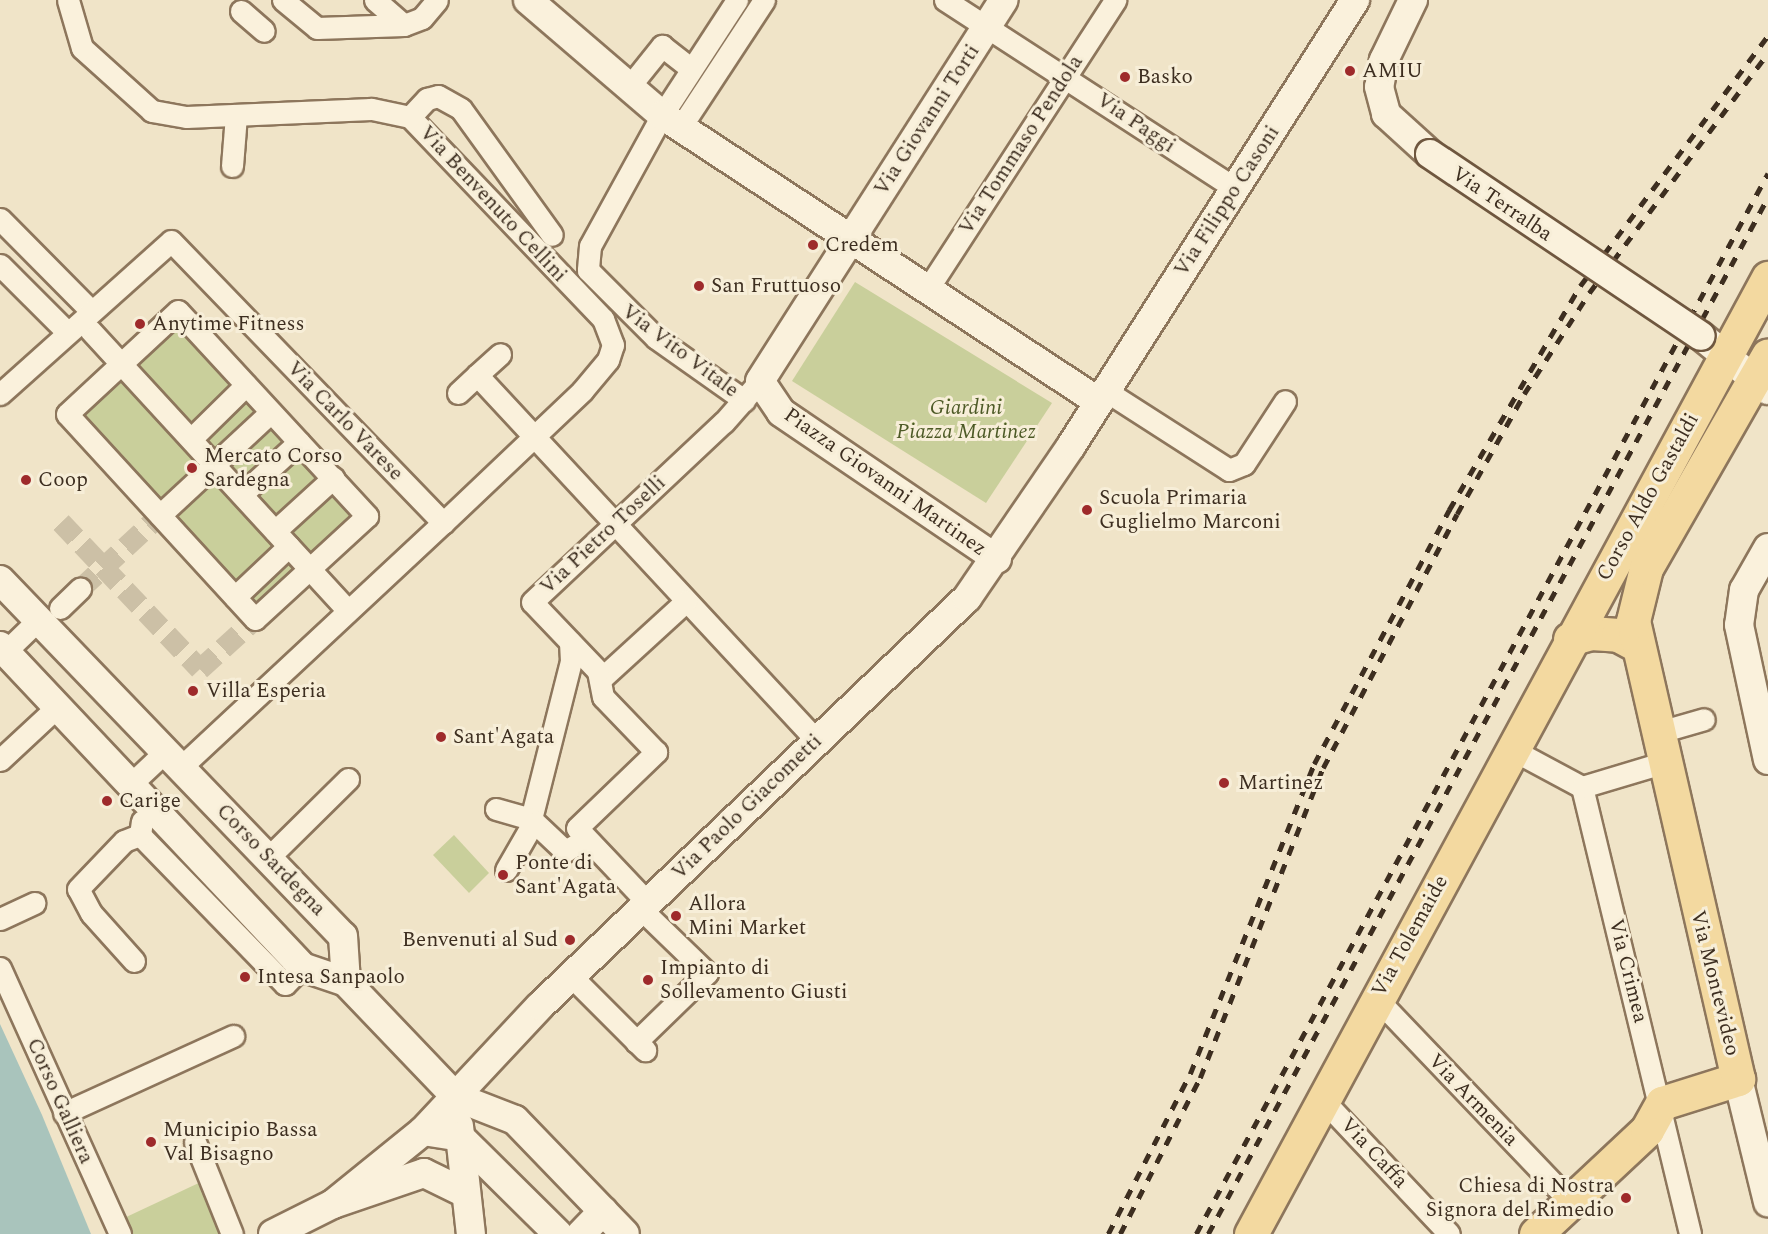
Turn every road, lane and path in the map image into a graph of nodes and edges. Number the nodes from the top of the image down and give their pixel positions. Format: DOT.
graph roads {
  1 [pos="68,0"];
  2 [pos="282,0"];
  3 [pos="375,0"];
  4 [pos="437,0"];
  5 [pos="528,0"];
  6 [pos="737,0"];
  7 [pos="764,0"];
  8 [pos="945,0"];
  9 [pos="1004,0"];
  10 [pos="1115,0"];
  11 [pos="1355,0"];
  12 [pos="1413,0"];
  13 [pos="241,11"];
  14 [pos="404,25"];
  15 [pos="987,27"];
  16 [pos="264,31"];
  17 [pos="691,69"];
  18 [pos="1066,76"];
  19 [pos="629,87"];
  20 [pos="236,115"];
  21 [pos="410,117"];
  22 [pos="671,121"];
  23 [pos="232,166"];
  24 [pos="1234,188"];
  25 [pos="0,219"];
  26 [pos="552,235"];
  27 [pos="851,241"];
  28 [pos="0,265"];
  29 [pos="1768,279"];
  30 [pos="927,290"];
  31 [pos="90,320"];
  32 [pos="67,332"];
  33 [pos="1713,346"];
  34 [pos="500,354"];
  35 [pos="120,363"];
  36 [pos="477,375"];
  37 [pos="1763,375"];
  38 [pos="246,386"];
  39 [pos="752,390"];
  40 [pos="458,393"];
  41 [pos="0,394"];
  42 [pos="1102,397"];
  43 [pos="1284,401"];
  44 [pos="271,412"];
  45 [pos="534,436"];
  46 [pos="191,440"];
  47 [pos="299,442"];
  48 [pos="214,465"];
  49 [pos="333,478"];
  50 [pos="242,494"];
  51 [pos="160,515"];
  52 [pos="443,523"];
  53 [pos="614,524"];
  54 [pos="282,538"];
  55 [pos="1768,548"];
  56 [pos="996,559"];
  57 [pos="309,569"];
  58 [pos="0,580"];
  59 [pos="80,589"];
  60 [pos="235,597"];
  61 [pos="686,601"];
  62 [pos="344,606"];
  63 [pos="49,614"];
  64 [pos="1570,639"];
  65 [pos="570,642"];
  66 [pos="1635,644"];
  67 [pos="2,649"];
  68 [pos="603,687"];
  69 [pos="57,707"];
  70 [pos="1704,719"];
  71 [pos="1670,729"];
  72 [pos="816,740"];
  73 [pos="1511,748"];
  74 [pos="174,759"];
  75 [pos="0,760"];
  76 [pos="1768,760"];
  77 [pos="1662,763"];
  78 [pos="348,779"];
  79 [pos="1582,787"];
  80 [pos="138,794"];
  81 [pos="496,809"];
  82 [pos="532,821"];
  83 [pos="140,835"];
  84 [pos="586,839"];
  85 [pos="269,857"];
  86 [pos="506,870"];
  87 [pos="35,903"];
  88 [pos="644,906"];
  89 [pos="0,919"];
  90 [pos="134,961"];
  91 [pos="302,967"];
  92 [pos="0,968"];
  93 [pos="571,976"];
  94 [pos="346,982"];
  95 [pos="1376,998"];
  96 [pos="233,1036"];
  97 [pos="496,1053"];
  98 [pos="1738,1079"];
  99 [pos="456,1097"];
  100 [pos="1322,1099"];
  101 [pos="1662,1103"];
  102 [pos="64,1113"];
  103 [pos="509,1116"];
  104 [pos="423,1131"];
  105 [pos="460,1137"];
  106 [pos="195,1142"];
  107 [pos="465,1193"];
  108 [pos="1570,1201"];
  109 [pos="1768,1202"];
  110 [pos="333,1204"];
  111 [pos="603,1212"];
  112 [pos="120,1234"];
  113 [pos="232,1234"];
  114 [pos="273,1234"];
  115 [pos="471,1234"];
  116 [pos="558,1234"];
  117 [pos="581,1234"];
  118 [pos="625,1234"];
  119 [pos="1251,1234"];
  120 [pos="1449,1234"];
  121 [pos="1536,1234"];
  122 [pos="1690,1234"];
  1 -- 20 [label="street, Via Benvenuto Cellini"];
  2 -- 14 [label="street"];
  3 -- 14 [label="street"];
  4 -- 14 [label="street"];
  5 -- 19 [label="street"];
  6 -- 17 [label="street"];
  7 -- 22 [label="street"];
  8 -- 15 [label="street, Via Paggi"];
  9 -- 15 [label="street, Via Giovanni Torti"];
  10 -- 18 [label="street, Via Tommaso Pendola"];
  11 -- 24 [label="street, Via Filippo Casoni"];
  12 -- 33 [label="street, Via Terralba, bridge"];
  13 -- 16 [label="street"];
  15 -- 18 [label="street, Via Paggi"];
  15 -- 27 [label="street, Via Giovanni Torti"];
  17 -- 19 [label="street"];
  17 -- 22 [label="street"];
  18 -- 24 [label="street, Via Paggi"];
  18 -- 30 [label="street, Via Tommaso Pendola"];
  19 -- 22 [label="street"];
  20 -- 21 [label="street, Via Benvenuto Cellini"];
  20 -- 23 [label="street"];
  21 -- 26 [label="street"];
  21 -- 45 [label="street, Via Benvenuto Cellini"];
  22 -- 27 [label="street"];
  22 -- 39 [label="street, Via Vito Vitale"];
  24 -- 42 [label="street, Via Filippo Casoni"];
  25 -- 31 [label="street"];
  27 -- 30 [label="street"];
  27 -- 39 [label="street"];
  28 -- 32 [label="street"];
  29 -- 33 [label="main road, Corso Aldo Gastaldi"];
  30 -- 42 [label="street"];
  31 -- 32 [label="street, Via Carlo Varese"];
  31 -- 35 [label="street"];
  31 -- 52 [label="street, Via Carlo Varese"];
  32 -- 41 [label="street, Via Carlo Varese"];
  33 -- 37 [label="street, Corso Aldo Gastaldi"];
  33 -- 64 [label="main road, Corso Aldo Gastaldi"];
  34 -- 36 [label="street"];
  35 -- 38 [label="street"];
  35 -- 46 [label="street"];
  35 -- 51 [label="street"];
  36 -- 40 [label="street"];
  36 -- 45 [label="street"];
  37 -- 66 [label="main road, Corso Aldo Gastaldi"];
  38 -- 44 [label="street"];
  38 -- 46 [label="street"];
  39 -- 53 [label="street, Via Pietro Toselli"];
  39 -- 56 [label="street, Piazza Giovanni Martinez"];
  42 -- 43 [label="street"];
  42 -- 56 [label="street, Piazza Giovanni Martinez"];
  44 -- 47 [label="street"];
  44 -- 48 [label="street"];
  45 -- 52 [label="street"];
  45 -- 53 [label="street"];
  46 -- 48 [label="street"];
  47 -- 49 [label="street"];
  47 -- 50 [label="street"];
  48 -- 50 [label="street"];
  48 -- 51 [label="street"];
  49 -- 54 [label="street"];
  49 -- 57 [label="street"];
  50 -- 54 [label="street"];
  51 -- 60 [label="street"];
  52 -- 74 [label="street"];
  53 -- 61 [label="street"];
  53 -- 65 [label="street, Via Pietro Toselli"];
  54 -- 57 [label="street"];
  54 -- 60 [label="street"];
  55 -- 76 [label="street"];
  56 -- 72 [label="street, Via Paolo Giacometti"];
  57 -- 60 [label="street"];
  57 -- 62 [label="street"];
  58 -- 63 [label="street, Corso Sardegna"];
  59 -- 63 [label="street"];
  61 -- 68 [label="street"];
  61 -- 72 [label="street"];
  63 -- 67 [label="street"];
  63 -- 74 [label="street, Corso Sardegna"];
  64 -- 66 [label="main road"];
  64 -- 73 [label="main road, Via Tolemaide"];
  65 -- 68 [label="street, Via Pietro Toselli"];
  65 -- 82 [label="street"];
  66 -- 77 [label="main road, Via Montevideo"];
  67 -- 69 [label="street"];
  68 -- 84 [label="street, Via Pietro Toselli"];
  69 -- 75 [label="street"];
  69 -- 80 [label="street"];
  70 -- 71 [label="street"];
  72 -- 88 [label="street, Via Paolo Giacometti"];
  73 -- 79 [label="street"];
  73 -- 95 [label="main road, Via Tolemaide"];
  74 -- 80 [label="street"];
  74 -- 85 [label="street, Corso Sardegna"];
  77 -- 79 [label="street"];
  77 -- 98 [label="main road, Via Montevideo"];
  78 -- 85 [label="street"];
  79 -- 101 [label="street, Via Crimea"];
  80 -- 83 [label="street"];
  80 -- 91 [label="street"];
  81 -- 82 [label="street"];
  82 -- 84 [label="street"];
  82 -- 86 [label="street"];
  83 -- 90 [label="street"];
  83 -- 91 [label="street"];
  84 -- 88 [label="street"];
  85 -- 94 [label="street, Corso Sardegna"];
  87 -- 89 [label="street"];
  88 -- 93 [label="street, Via Paolo Giacometti"];
  88 -- 93 [label="street"];
  91 -- 94 [label="street"];
  92 -- 102 [label="street, Corso Galliera"];
  93 -- 97 [label="street, Via Paolo Giacometti"];
  94 -- 99 [label="street"];
  95 -- 100 [label="main road, Via Tolemaide"];
  95 -- 108 [label="street, Via Armenia"];
  96 -- 102 [label="street"];
  97 -- 99 [label="street, Via Paolo Giacometti"];
  97 -- 103 [label="street"];
  98 -- 101 [label="main road"];
  98 -- 109 [label="street, Via Montevideo"];
  99 -- 103 [label="street"];
  99 -- 104 [label="street, Via Paolo Giacometti"];
  99 -- 105 [label="street"];
  100 -- 119 [label="main road, Via Tolemaide"];
  100 -- 120 [label="street, Via Caffa"];
  101 -- 108 [label="main road"];
  101 -- 122 [label="street, Via Crimea"];
  102 -- 112 [label="street, Corso Galliera"];
  103 -- 111 [label="street"];
  104 -- 105 [label="street"];
  104 -- 110 [label="street, Via Paolo Giacometti"];
  105 -- 107 [label="street"];
  105 -- 116 [label="street"];
  106 -- 113 [label="street"];
  107 -- 110 [label="street"];
  107 -- 115 [label="street"];
  108 -- 121 [label="main road"];
  110 -- 114 [label="street"];
  111 -- 117 [label="street"];
  111 -- 118 [label="street"];
}
